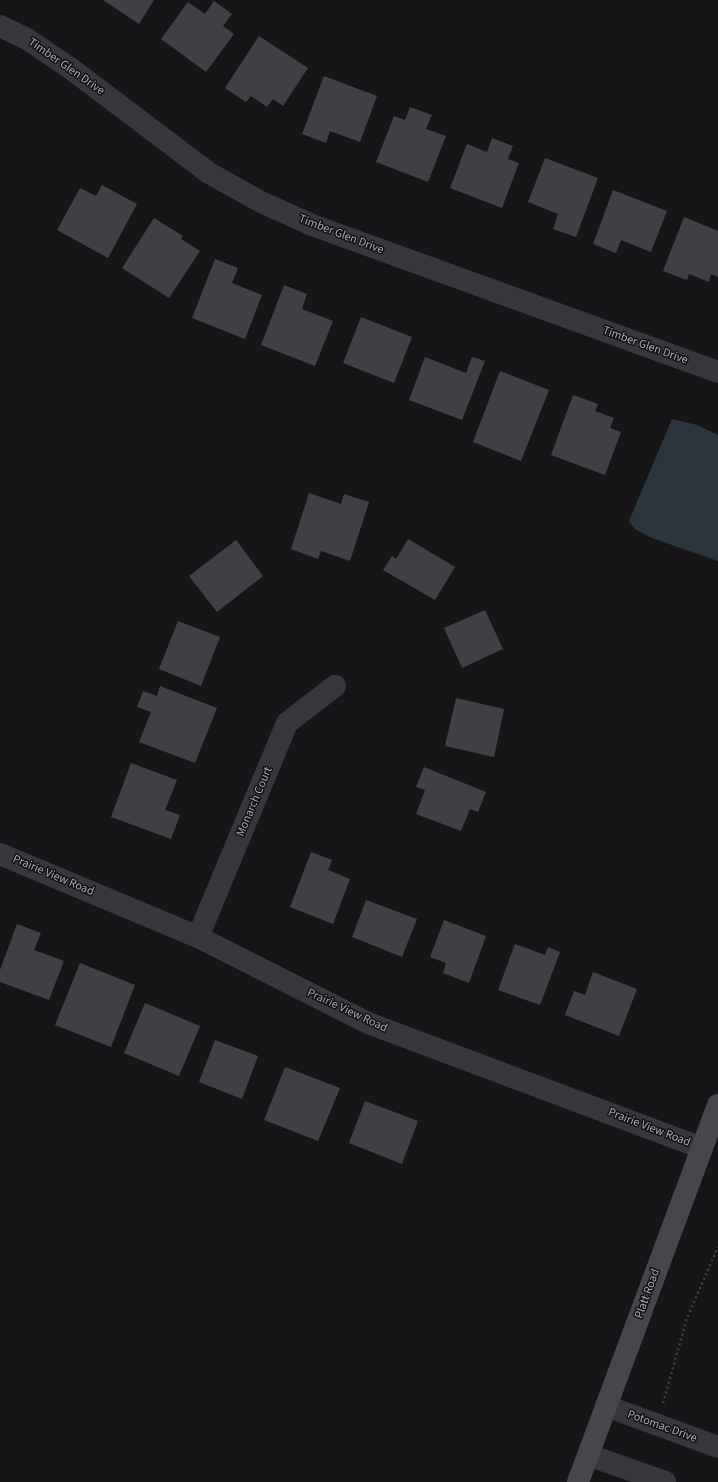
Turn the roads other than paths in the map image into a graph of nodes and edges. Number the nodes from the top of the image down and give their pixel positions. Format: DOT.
graph roads {
  1 [pos="0,26"];
  2 [pos="718,372"];
  3 [pos="335,686"];
  4 [pos="0,854"];
  5 [pos="198,937"];
  6 [pos="718,1105"];
  7 [pos="702,1148"];
  8 [pos="606,1406"];
  9 [pos="718,1447"];
  10 [pos="588,1455"];
  11 [pos="578,1482"];
  12 [pos="665,1482"];
  1 -- 2 [label="street, Timber Glen Drive"];
  3 -- 5 [label="street, Monarch Court"];
  4 -- 5 [label="street, Prairie View Road"];
  5 -- 7 [label="street, Prairie View Road"];
  6 -- 7 [label="main road, Platt Road"];
  7 -- 8 [label="main road, Platt Road"];
  8 -- 9 [label="street, Potomac Drive"];
  8 -- 10 [label="main road, Platt Road"];
  10 -- 11 [label="main road, Platt Road"];
  10 -- 12 [label="street"];
}
